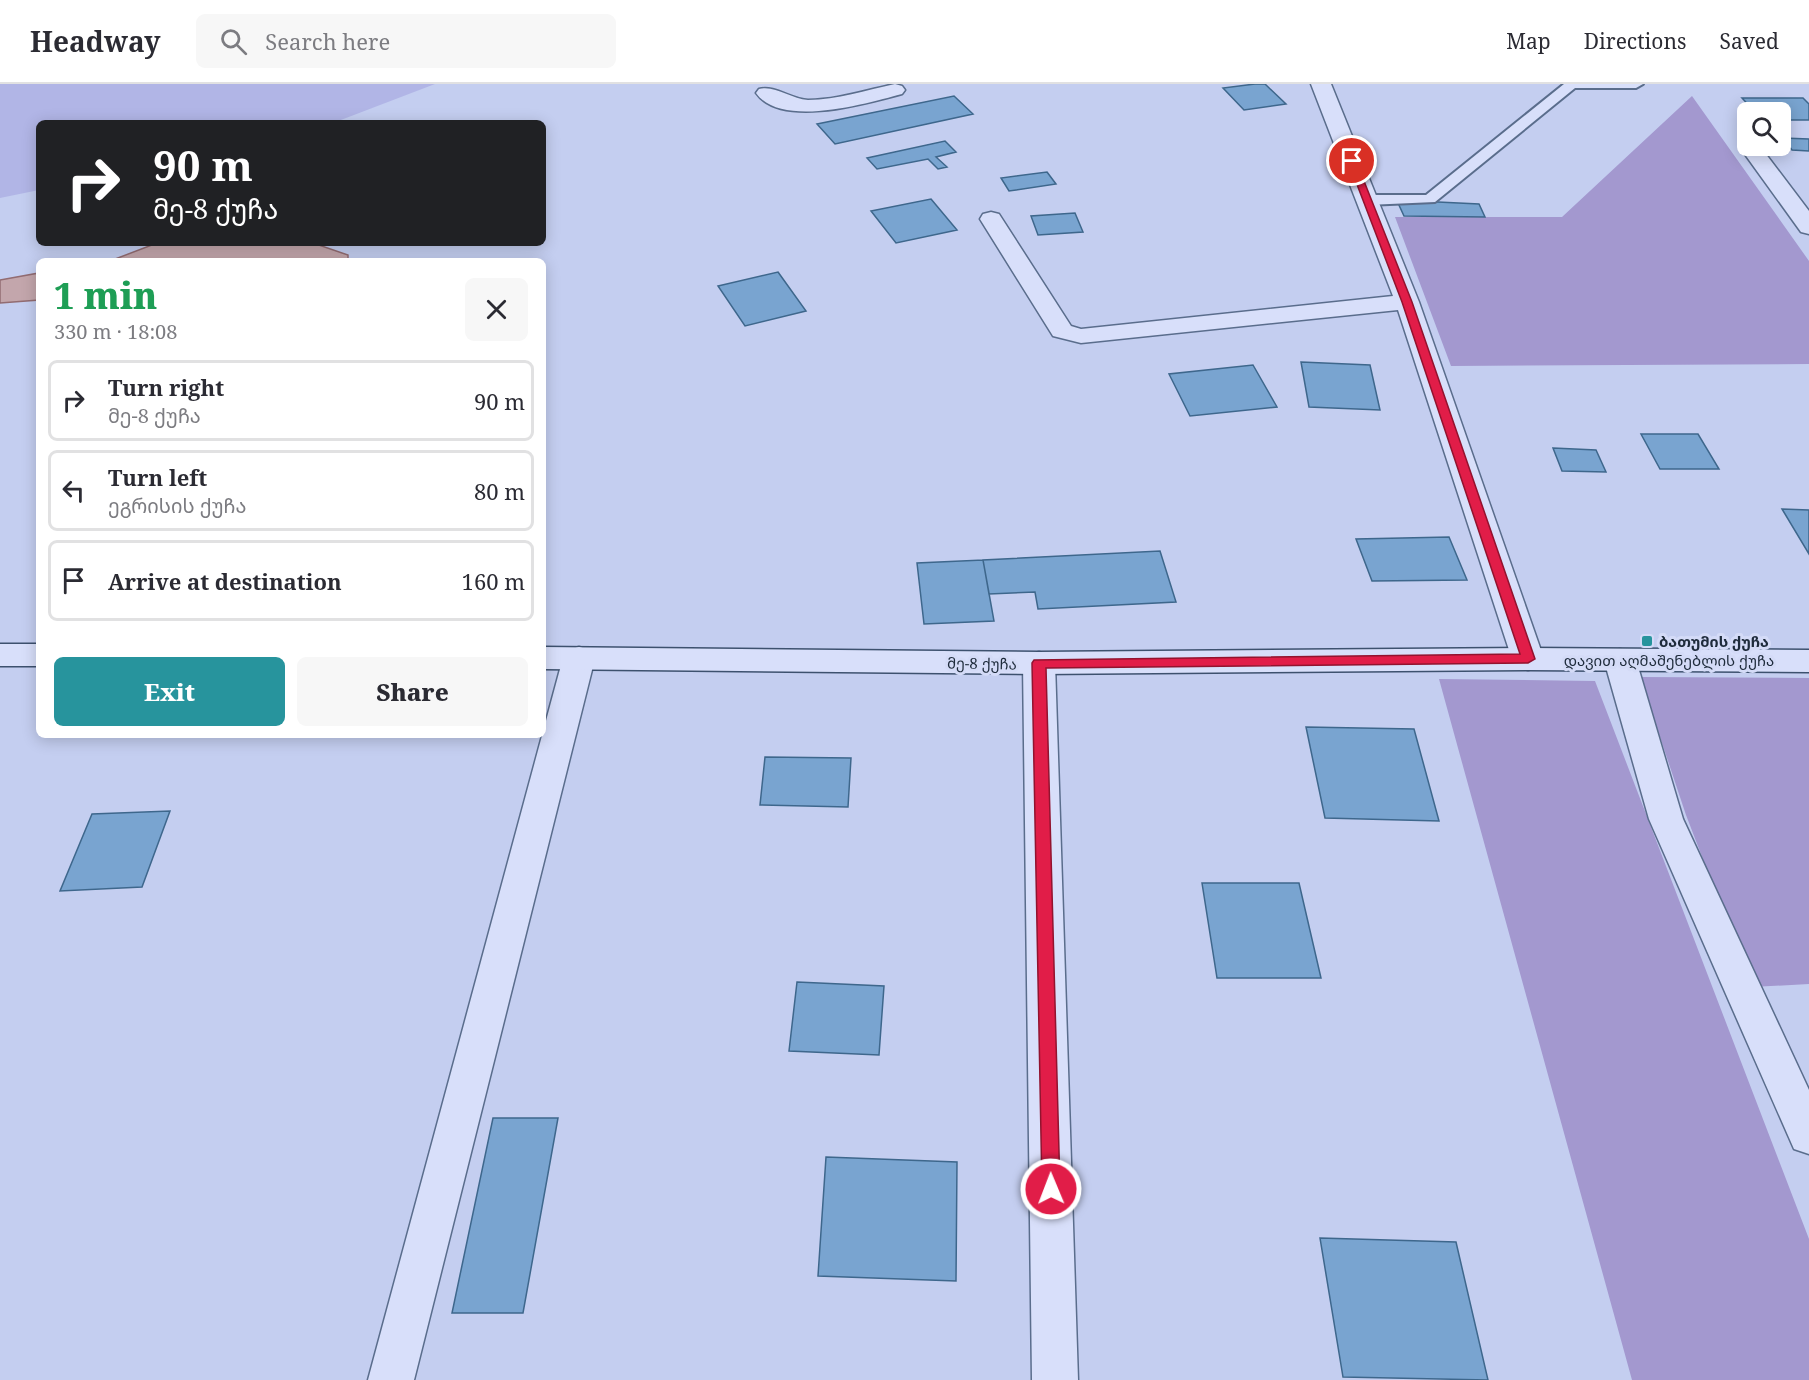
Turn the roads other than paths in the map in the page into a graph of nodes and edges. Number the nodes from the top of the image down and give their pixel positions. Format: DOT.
graph roads {
  1 [pos="796,84"];
  2 [pos="1321,84"];
  3 [pos="1636,84"];
  4 [pos="895,90"];
  5 [pos="1757,156"];
  6 [pos="1367,200"];
  7 [pos="991,219"];
  8 [pos="1809,227"];
  9 [pos="1407,302"];
  10 [pos="0,655"];
  11 [pos="36,655"];
  12 [pos="561,658"];
  13 [pos="1528,659"];
  14 [pos="1620,660"];
  15 [pos="1809,661"];
  16 [pos="1039,663"];
  17 [pos="546,722"];
  18 [pos="542,738"];
  19 [pos="1809,1135"];
  20 [pos="391,1380"];
  21 [pos="1055,1380"];
  1 -- 4 [label="street"];
  2 -- 6 [label="street"];
  3 -- 6 [label="lane"];
  5 -- 8 [label="street"];
  6 -- 9 [label="street"];
  7 -- 9 [label="street"];
  9 -- 13 [label="street"];
  10 -- 11 [label="street"];
  12 -- 16 [label="street, მე-8 ქუჩა"];
  12 -- 17 [label="street"];
  13 -- 14 [label="street, დავით აღმაშენებლის ქუჩა"];
  13 -- 16 [label="street, მე-8 ქუჩა"];
  14 -- 15 [label="street, დავით აღმაშენებლის ქუჩა"];
  14 -- 19 [label="street"];
  16 -- 21 [label="street"];
  18 -- 20 [label="street"];
}
